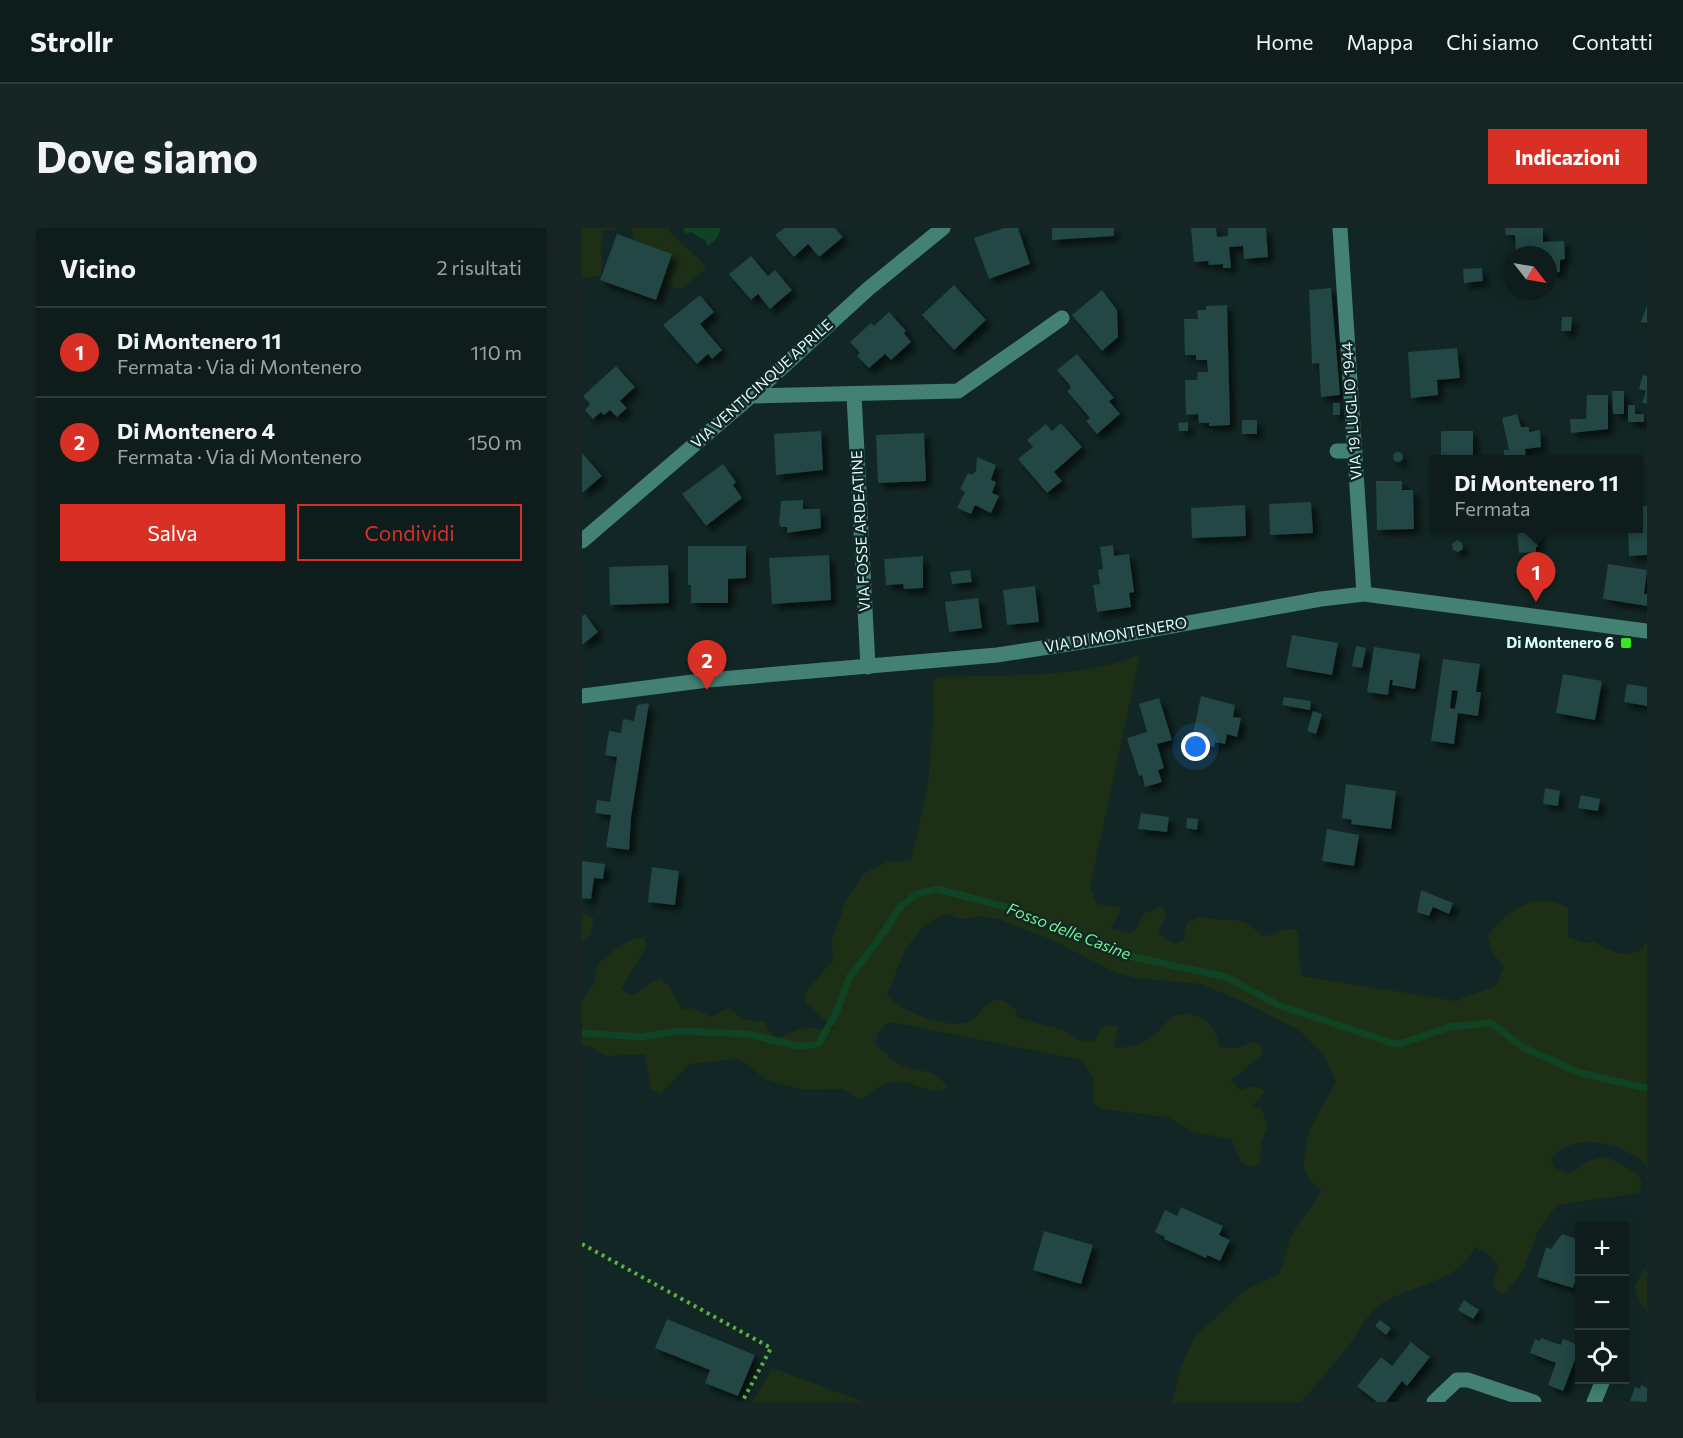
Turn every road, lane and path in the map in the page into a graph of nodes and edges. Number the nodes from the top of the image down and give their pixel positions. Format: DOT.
graph roads {
  1 [pos="943,228"];
  2 [pos="1340,228"];
  3 [pos="1062,318"];
  4 [pos="854,395"];
  5 [pos="751,396"];
  6 [pos="1337,451"];
  7 [pos="1355,451"];
  8 [pos="582,541"];
  9 [pos="1364,594"];
  10 [pos="1647,631"];
  11 [pos="868,667"];
  12 [pos="582,696"];
  13 [pos="582,1244"];
  14 [pos="1601,1384"];
  15 [pos="742,1402"];
  16 [pos="1434,1402"];
  17 [pos="1534,1402"];
  18 [pos="1594,1402"];
  1 -- 5 [label="street, VIA VENTICINQUE APRILE"];
  2 -- 7 [label="street, VIA 19 LUGLIO 1944"];
  3 -- 4 [label="street"];
  4 -- 5 [label="street"];
  4 -- 11 [label="street, VIA FOSSE ARDEATINE"];
  5 -- 8 [label="street, VIA VENTICINQUE APRILE"];
  6 -- 7 [label="street"];
  7 -- 9 [label="street, VIA 19 LUGLIO 1944"];
  9 -- 10 [label="street, VIA DI MONTENERO"];
  9 -- 11 [label="street, VIA DI MONTENERO"];
  11 -- 12 [label="street, VIA DI MONTENERO"];
  13 -- 15 [label="path"];
  14 -- 18 [label="street"];
  16 -- 17 [label="street"];
}
